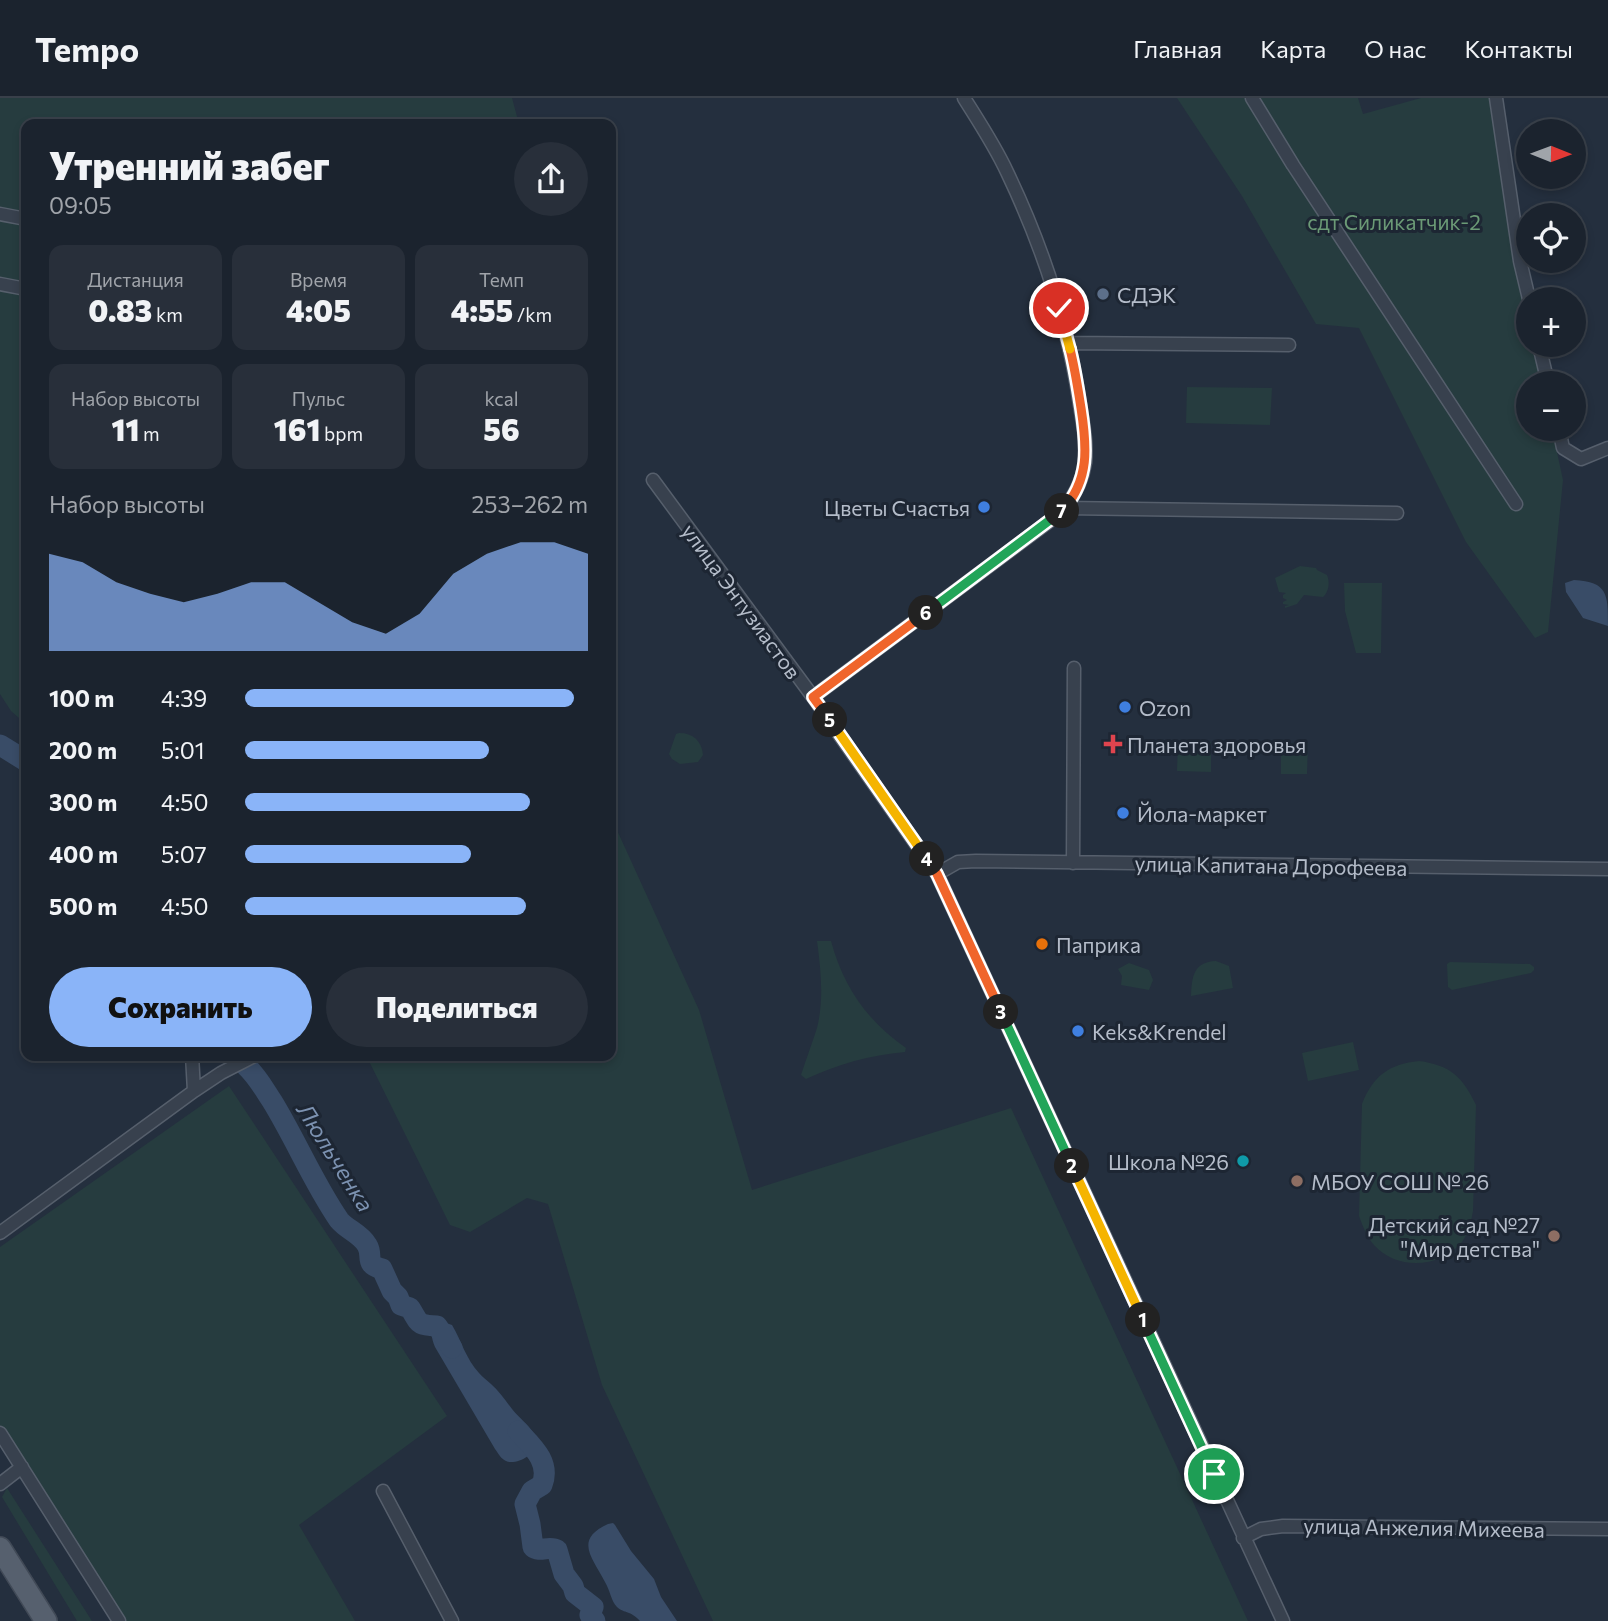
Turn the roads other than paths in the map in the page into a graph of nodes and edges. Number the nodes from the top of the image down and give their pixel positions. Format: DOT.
graph roads {
  1 [pos="964,98"];
  2 [pos="1252,98"];
  3 [pos="1496,98"];
  4 [pos="0,214"];
  5 [pos="21,218"];
  6 [pos="0,284"];
  7 [pos="1526,287"];
  8 [pos="21,288"];
  9 [pos="1068,343"];
  10 [pos="1289,345"];
  11 [pos="1562,441"];
  12 [pos="1608,448"];
  13 [pos="653,480"];
  14 [pos="1516,504"];
  15 [pos="1065,508"];
  16 [pos="1397,513"];
  17 [pos="1074,668"];
  18 [pos="813,697"];
  19 [pos="1073,863"];
  20 [pos="1608,869"];
  21 [pos="937,874"];
  22 [pos="192,1061"];
  23 [pos="244,1061"];
  24 [pos="194,1091"];
  25 [pos="0,1234"];
  26 [pos="0,1433"];
  27 [pos="22,1467"];
  28 [pos="0,1484"];
  29 [pos="383,1491"];
  30 [pos="1608,1529"];
  31 [pos="1243,1538"];
  32 [pos="0,1548"];
  33 [pos="46,1621"];
  34 [pos="119,1621"];
  35 [pos="453,1621"];
  36 [pos="1283,1621"];
  1 -- 9 [label="street"];
  2 -- 14 [label="street"];
  3 -- 7 [label="street"];
  4 -- 5 [label="street"];
  6 -- 8 [label="street"];
  9 -- 10 [label="street"];
  9 -- 15 [label="street"];
  11 -- 12 [label="street"];
  13 -- 18 [label="street, улица Энтузиастов"];
  15 -- 16 [label="street"];
  15 -- 18 [label="street"];
  17 -- 19 [label="street"];
  18 -- 21 [label="street, улица Энтузиастов"];
  19 -- 20 [label="street, улица Капитана Дорофеева"];
  19 -- 21 [label="street, улица Капитана Дорофеева"];
  21 -- 31 [label="street, улица Энтузиастов"];
  22 -- 24 [label="street"];
  23 -- 24 [label="street"];
  24 -- 25 [label="street"];
  26 -- 27 [label="street"];
  27 -- 28 [label="street"];
  27 -- 34 [label="street"];
  29 -- 35 [label="street"];
  30 -- 31 [label="street, улица Анжелия Михеева"];
  31 -- 36 [label="street, улица Энтузиастов"];
  32 -- 33 [label="main road"];
}
